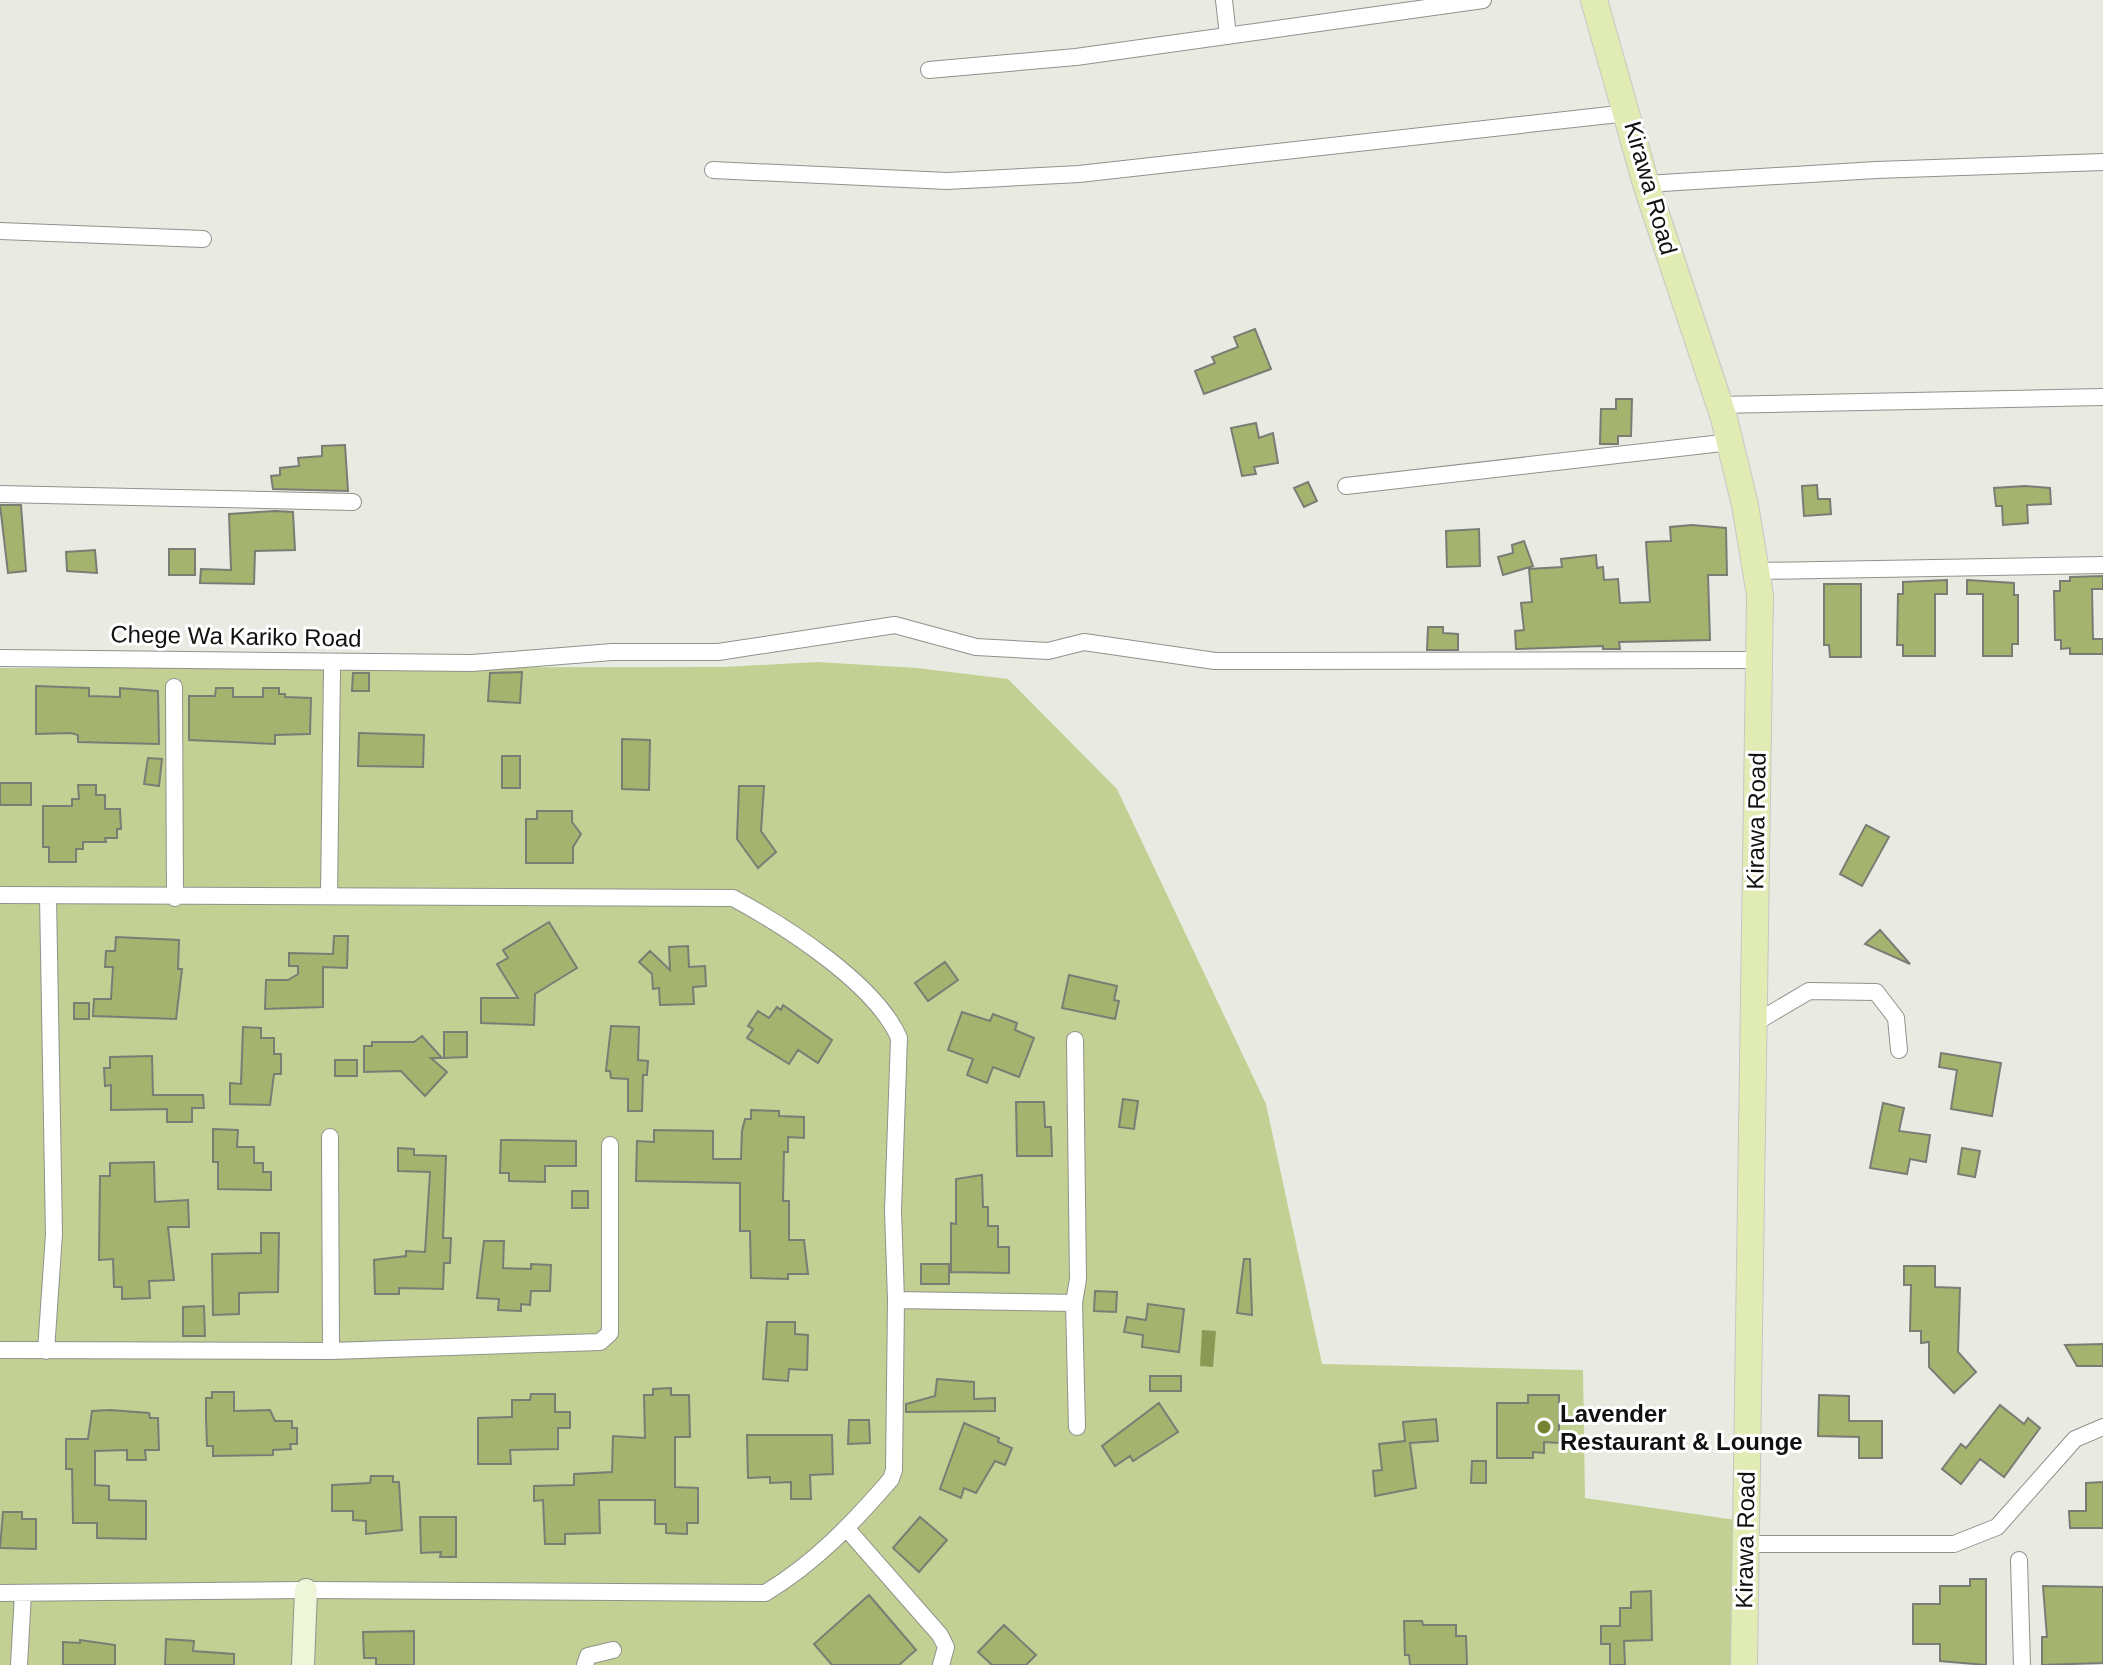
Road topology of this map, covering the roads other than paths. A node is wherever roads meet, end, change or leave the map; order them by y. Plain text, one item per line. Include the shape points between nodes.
1 (1224, 0) edge
2 (1483, 0) edge
3 (1594, 0) edge
4 (1228, 36) junction
5 (929, 70) dead end
6 (1628, 113) junction
7 (2103, 162) edge
8 (713, 170) dead end
9 (1646, 184) junction
10 (0, 231) edge
11 (203, 239) dead end
12 (2103, 397) edge
13 (1718, 405) junction
14 (1731, 442) junction
15 (1346, 486) dead end
16 (0, 494) edge
17 (353, 502) dead end
18 (2103, 565) edge
19 (1757, 571) junction
20 (0, 658) edge
21 (1759, 660) junction
22 (332, 671) dead end
23 (174, 687) dead end
24 (0, 895) edge
25 (48, 896) junction
26 (329, 896) junction
27 (175, 898) junction
28 (1753, 1024) junction
29 (1075, 1040) dead end
30 (1899, 1050) dead end
31 (330, 1137) dead end
32 (610, 1145) dead end
33 (896, 1300) junction
34 (1074, 1303) junction
35 (0, 1350) edge
36 (46, 1351) junction
37 (331, 1351) junction
38 (1077, 1427) dead end
39 (2103, 1427) edge
40 (847, 1529) junction
41 (1745, 1544) junction
42 (2019, 1560) dead end
43 (306, 1590) junction
44 (0, 1593) edge
45 (23, 1593) junction
46 (613, 1650) dead end
47 (19, 1665) edge
48 (303, 1665) edge
49 (585, 1665) edge
50 (941, 1665) edge
51 (1744, 1665) edge
52 (2022, 1665) edge

1 - 4 street
2 - 4 street
3 - 6 main road, Kirawa Road
4 - 5 street
6 - 8 street via 1079,174 947,181
6 - 9 main road, Kirawa Road
7 - 9 street
9 - 13 main road, Kirawa Road
10 - 11 street
12 - 13 street
13 - 14 main road, Kirawa Road
14 - 15 street
14 - 19 main road, Kirawa Road
16 - 17 street
18 - 19 street
19 - 21 main road, Kirawa Road
20 - 21 street, Chege Wa Kariko Road via 472,663 612,652 718,652 895,625 976,647 1048,651 1084,642 1215,661
21 - 28 main road, Kirawa Road
22 - 26 street
23 - 27 street
24 - 25 street
25 - 27 street
25 - 36 street via 54,1234
26 - 27 street
26 - 33 street via 733,898 819,952 891,1018 899,1038 893,1210
28 - 30 street via 1809,991 1876,992 1896,1018
28 - 41 main road, Kirawa Road
29 - 34 street
31 - 37 street
32 - 37 street via 606,1339
33 - 34 street
33 - 40 street via 894,1470
34 - 38 street
35 - 36 street
36 - 37 street
39 - 41 street via 2075,1439 1997,1527 1954,1544
40 - 43 street via 765,1593
40 - 50 street via 940,1635 946,1647
41 - 51 main road, Kirawa Road
42 - 52 street
43 - 45 street
43 - 48 street
44 - 45 street
45 - 47 street
46 - 49 street via 588,1656

